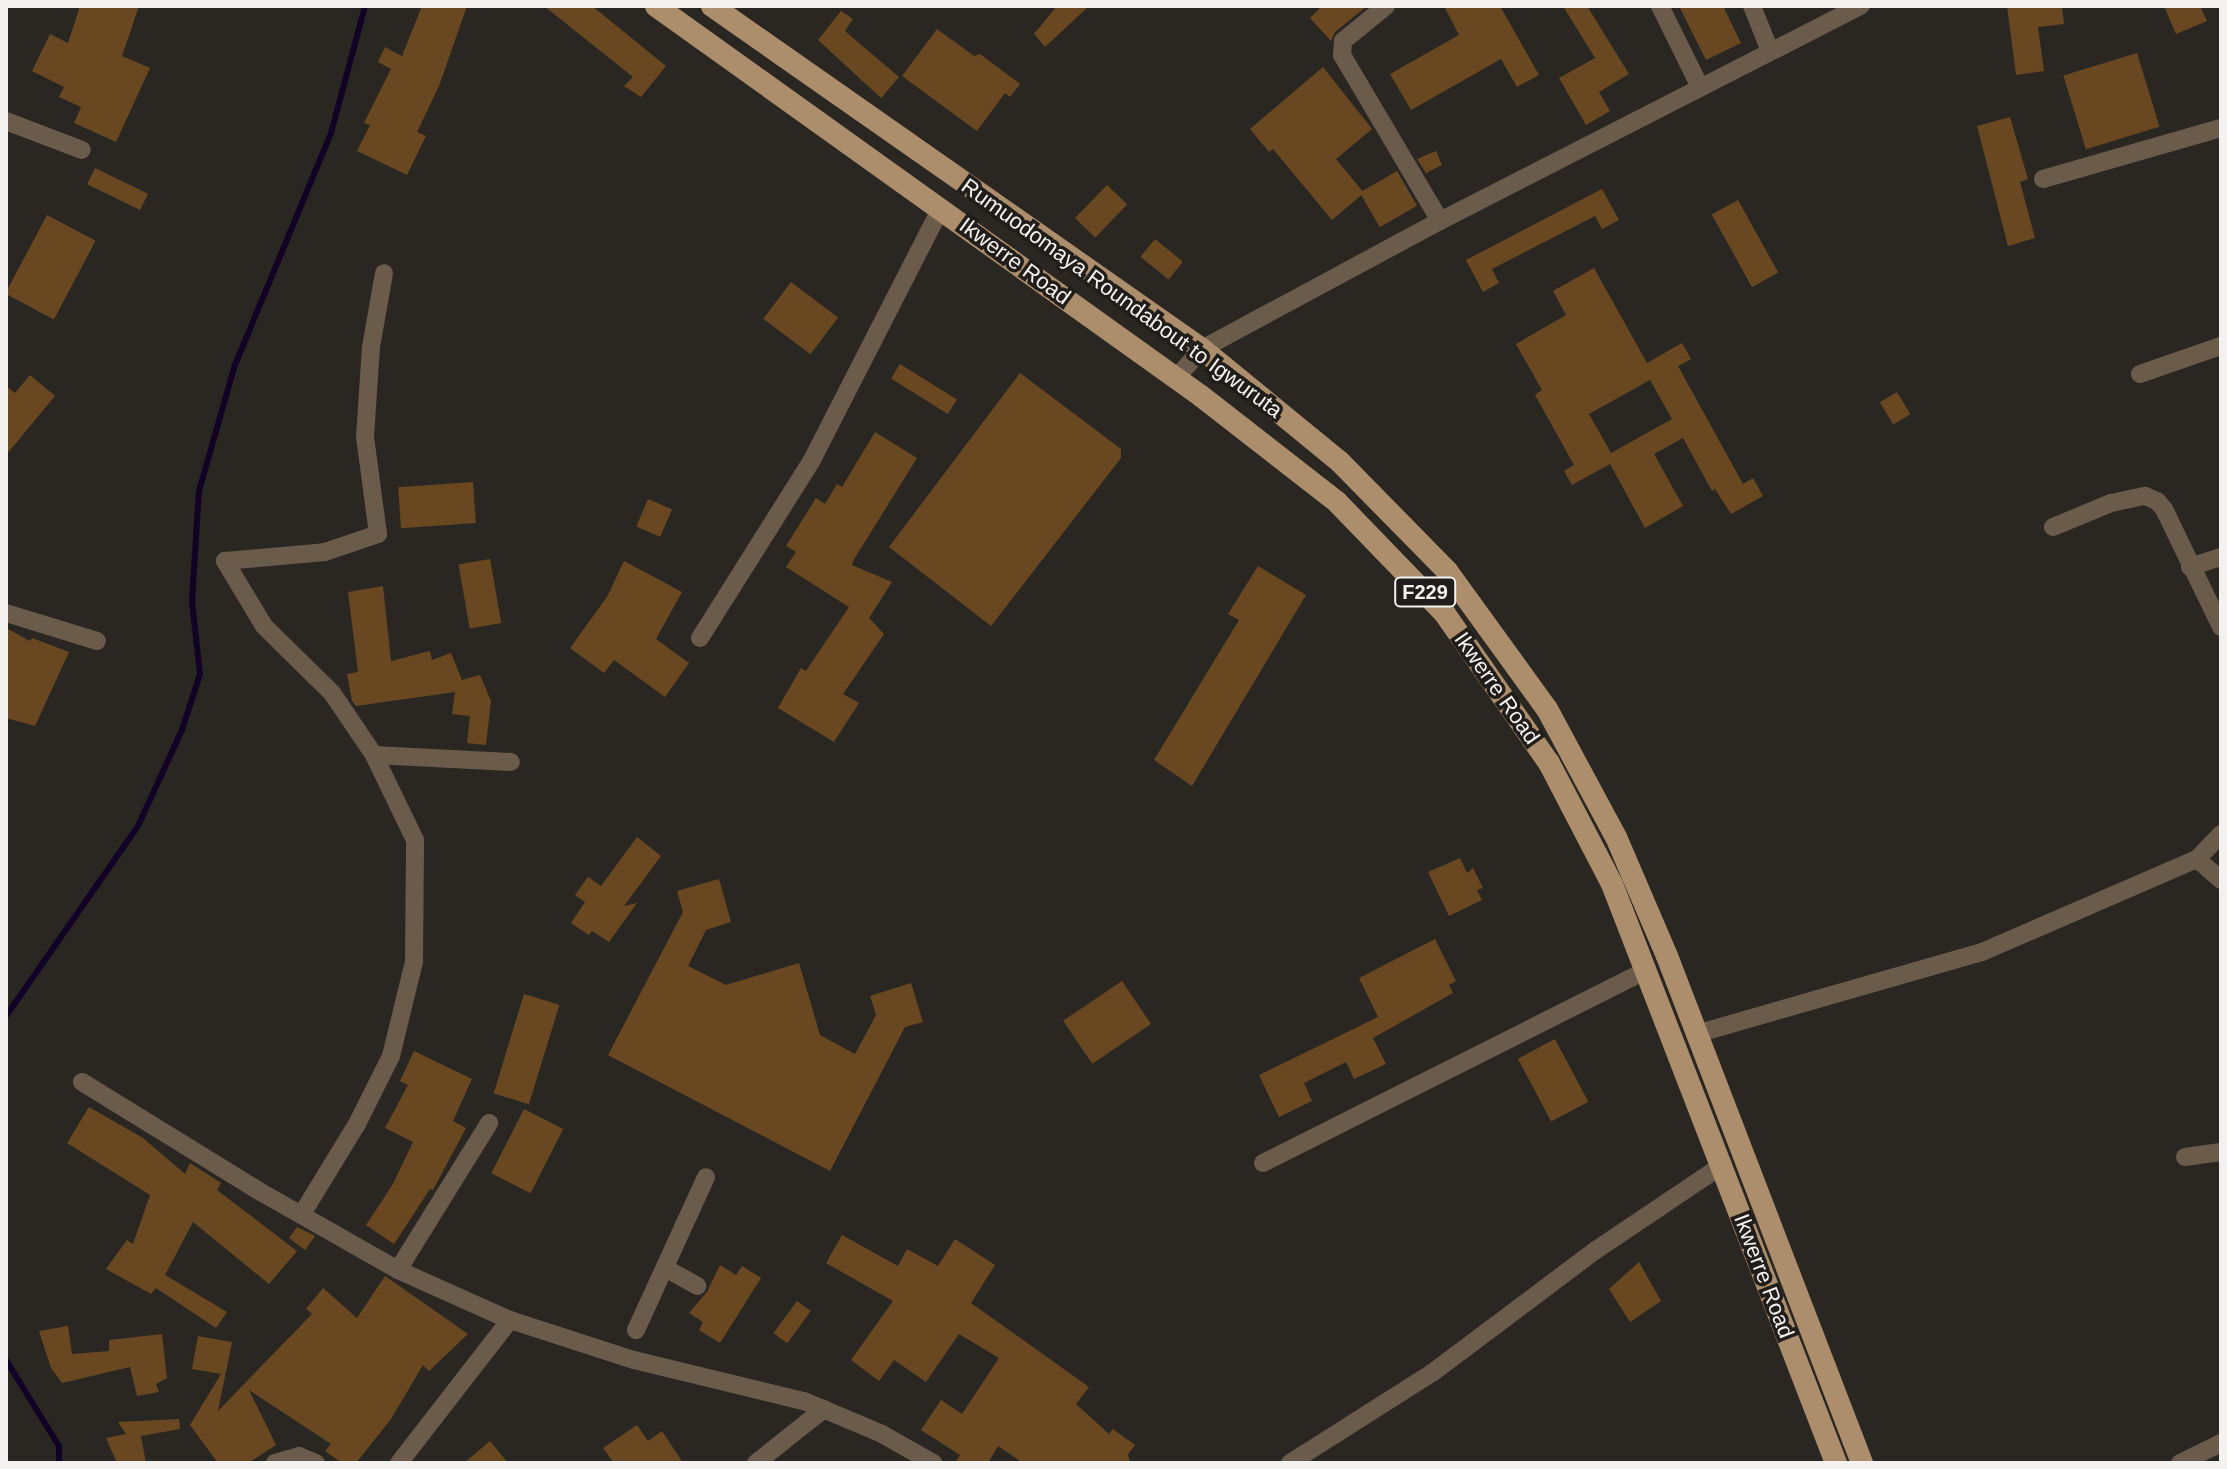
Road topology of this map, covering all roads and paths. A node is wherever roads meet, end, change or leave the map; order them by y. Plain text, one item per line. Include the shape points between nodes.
1 (656, 6) edge
2 (712, 6) edge
3 (1386, 6) edge
4 (1660, 6) edge
5 (1752, 6) edge
6 (1861, 6) edge
7 (1770, 51) junction
8 (1700, 87) junction
9 (6, 121) edge
10 (2221, 128) edge
11 (82, 150) dead end
12 (2043, 179) dead end
13 (941, 208) junction
14 (1440, 221) junction
15 (384, 273) dead end
16 (2221, 346) edge
17 (1202, 349) junction
18 (2140, 374) dead end
19 (1176, 378) junction
20 (2053, 527) dead end
21 (2221, 557) edge
22 (2190, 567) junction
23 (6, 613) edge
24 (2221, 627) edge
25 (700, 638) dead end
26 (97, 641) dead end
27 (374, 755) junction
28 (511, 762) dead end
29 (2221, 834) edge
30 (2197, 859) junction
31 (2221, 880) edge
32 (1646, 970) junction
33 (1696, 1034) junction
34 (82, 1082) dead end
35 (489, 1123) dead end
36 (2221, 1152) edge
37 (2185, 1157) dead end
38 (1263, 1163) dead end
39 (1721, 1166) junction
40 (706, 1177) dead end
41 (302, 1214) junction
42 (665, 1268) junction
43 (398, 1270) junction
44 (697, 1286) dead end
45 (510, 1320) junction
46 (636, 1330) dead end
47 (824, 1409) junction
48 (2221, 1443) edge
49 (275, 1463) edge
50 (316, 1463) edge
51 (399, 1463) edge
52 (756, 1463) edge
53 (933, 1463) edge
54 (1290, 1463) edge
55 (1836, 1463) edge
56 (1862, 1463) edge
57 (2180, 1463) edge

1 - 13 main road, Ikwerre Road / F229
2 - 17 main road, Rumuodomaya Roundabout to Igwuruta / F229
3 - 14 street via 1343,41 1342,55
4 - 8 street
5 - 7 street
6 - 7 street
7 - 8 street
8 - 14 street
9 - 11 street
10 - 12 street
13 - 19 main road, Ikwerre Road / F229
13 - 25 street via 812,460
14 - 17 street
15 - 27 street via 371,347 365,437 378,534 325,552 225,561 264,626 332,693
16 - 18 street
17 - 19 street
17 - 33 main road, Rumuodomaya Roundabout to Igwuruta / F229 via 1371,492 1447,571 1490,627 1547,709 1616,837
19 - 32 main road, Ikwerre Road / F229 via 1337,502 1445,614 1549,763 1612,884
20 - 22 street via 2111,503 2145,496 2164,509
21 - 22 street
22 - 24 street
23 - 26 street
27 - 28 street
27 - 41 street via 415,840 414,962 391,1056
29 - 30 street
30 - 31 street
30 - 33 street via 1982,952
32 - 38 street
32 - 39 main road, Ikwerre Road / F229
33 - 56 main road, Rumuodomaya Roundabout to Igwuruta / F229
34 - 41 street
35 - 43 street
36 - 37 street
39 - 54 street via 1596,1250 1432,1373
39 - 55 main road, Ikwerre Road / F229
40 - 42 street
41 - 43 street
42 - 44 street
42 - 46 street
43 - 45 street
45 - 47 street via 634,1360
45 - 51 street
47 - 52 street
47 - 53 street
48 - 57 street
49 - 50 street via 299,1456

